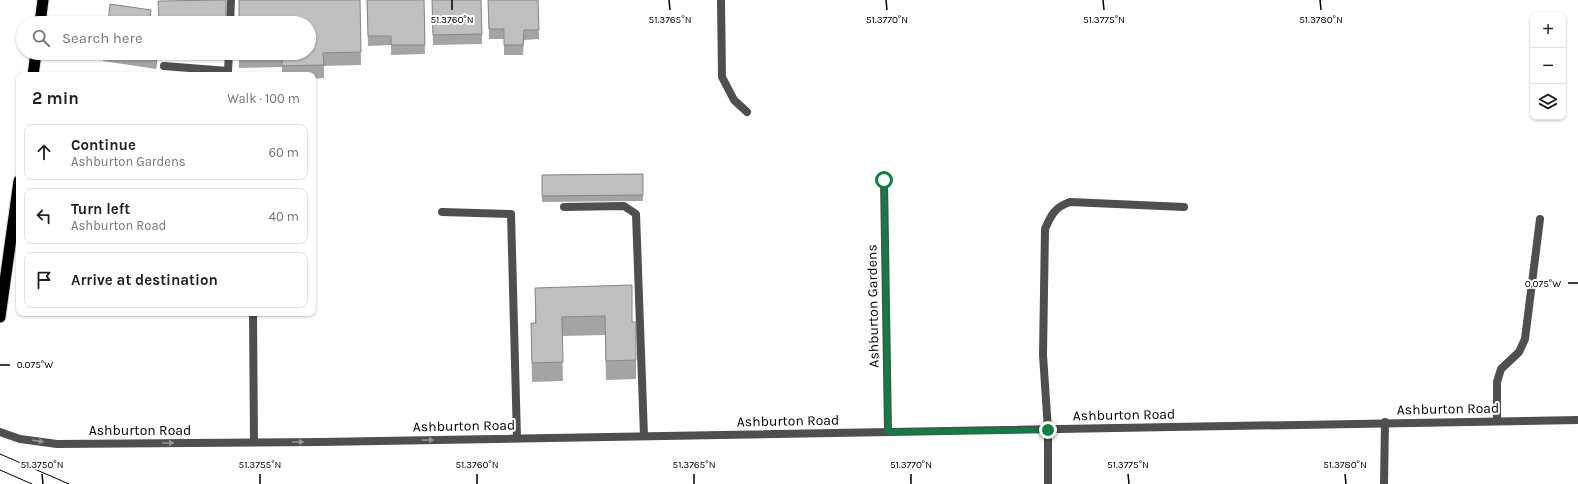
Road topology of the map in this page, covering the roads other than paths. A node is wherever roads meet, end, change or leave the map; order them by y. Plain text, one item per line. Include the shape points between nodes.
1 (43, 0) edge
2 (231, 0) edge
3 (721, 0) edge
4 (41, 16) edge
5 (230, 16) edge
6 (35, 60) edge
7 (229, 60) edge
8 (164, 66) dead end
9 (33, 72) edge
10 (747, 112) dead end
11 (884, 180) dead end
12 (16, 202) edge
13 (564, 207) dead end
14 (1184, 207) dead end
15 (442, 212) dead end
16 (1540, 218) dead end
17 (253, 316) edge
18 (0, 317) edge
19 (1578, 420) edge
20 (1497, 421) junction
21 (1385, 422) junction
22 (1048, 430) junction
23 (0, 432) edge
24 (888, 432) junction
25 (644, 436) junction
26 (517, 438) junction
27 (254, 442) junction
28 (1048, 484) edge
29 (1384, 484) edge

1 - 4 highway
2 - 5 street
3 - 10 street via 722,77 734,100
6 - 9 highway
7 - 8 street via 228,71
11 - 24 street, Ashburton Gardens
12 - 18 highway
13 - 25 street via 624,206 636,214
14 - 22 street via 1070,202 1060,206 1051,216 1045,229 1043,347
15 - 26 street via 511,214
16 - 20 street via 1525,339 1519,352 1501,370 1497,382
17 - 27 street
19 - 20 street, Ashburton Road
20 - 21 street, Ashburton Road
21 - 22 street, Ashburton Road
21 - 29 street
22 - 24 street, Ashburton Road
22 - 28 street
23 -> 27 street, Ashburton Road via 20,439 56,444
24 - 25 street, Ashburton Road
25 - 26 street, Ashburton Road
27 -> 26 street, Ashburton Road

